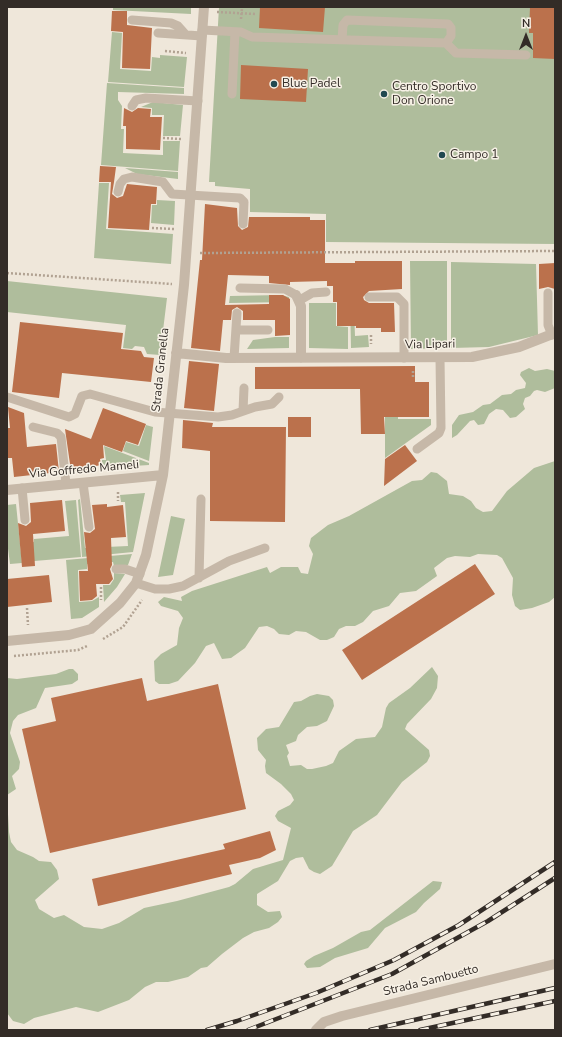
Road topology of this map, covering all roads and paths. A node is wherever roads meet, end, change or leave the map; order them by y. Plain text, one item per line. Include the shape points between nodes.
1 (203, 9) edge
2 (256, 14) dead end
3 (132, 20) dead end
4 (235, 32) junction
5 (158, 33) dead end
6 (202, 33) junction
7 (186, 35) junction
8 (342, 40) junction
9 (446, 43) junction
10 (165, 51) dead end
11 (201, 54) junction
12 (526, 56) dead end
13 (232, 94) dead end
14 (198, 101) junction
15 (132, 106) dead end
16 (118, 192) dead end
17 (191, 195) junction
18 (243, 224) dead end
19 (152, 228) dead end
20 (189, 229) junction
21 (555, 251) edge
22 (187, 253) junction
23 (7, 272) edge
24 (184, 285) junction
25 (240, 288) dead end
26 (326, 292) dead end
27 (548, 293) dead end
28 (298, 297) junction
29 (369, 297) dead end
30 (237, 313) dead end
31 (236, 330) junction
32 (268, 330) dead end
33 (554, 334) edge
34 (176, 353) junction
35 (234, 358) junction
36 (301, 358) junction
37 (404, 358) junction
38 (440, 358) junction
39 (244, 388) dead end
40 (7, 397) edge
41 (279, 397) dead end
42 (243, 411) junction
43 (170, 413) junction
44 (33, 427) dead end
45 (417, 449) dead end
46 (163, 475) junction
47 (84, 483) junction
48 (66, 484) junction
49 (22, 488) junction
50 (7, 490) edge
51 (201, 499) dead end
52 (25, 520) dead end
53 (89, 527) dead end
54 (265, 548) dead end
55 (116, 569) dead end
56 (199, 578) junction
57 (138, 579) junction
58 (7, 641) edge
59 (555, 964) edge
60 (316, 1030) edge

1 - 2 path
1 - 6 street, Strada Granella
3 - 7 lane via 171,23 178,26
4 - 6 lane
4 - 8 lane via 252,37
4 - 13 lane
5 - 7 lane
6 - 7 lane
6 - 11 street, Strada Granella
8 - 9 lane
8 - 9 lane via 343,25 347,20 448,24 451,36
9 - 12 lane via 456,53
10 - 11 path
11 - 14 street, Strada Granella
14 - 15 lane via 146,98 136,100
14 - 17 street, Strada Granella
16 - 17 lane via 124,179 132,177 163,182 172,194
17 - 18 lane via 240,198 244,202
17 - 20 street, Strada Granella
19 - 20 path
20 - 22 street, Strada Granella
21 - 22 path
22 - 24 street, Strada Granella
23 - 24 path
24 - 34 street, Strada Granella
25 - 28 lane via 285,289
26 - 28 lane
27 - 33 lane via 548,324
28 - 36 street via 302,319
29 - 37 lane via 397,297 404,304
30 - 31 lane
31 - 32 lane
31 - 35 lane
33 - 38 street, Via Lipari via 506,351 472,357
34 - 35 street, Via Lipari
34 - 43 street, Strada Granella
35 - 36 street, Via Lipari
36 - 37 street, Via Lipari
37 - 38 street, Via Lipari
38 - 45 lane via 441,428 439,433
39 - 42 lane
40 - 43 lane via 69,417 75,414 82,396 90,394 155,412
41 - 42 lane via 272,404
42 - 43 lane via 218,417
43 - 46 street, Strada Granella
44 - 48 lane via 57,433 61,437
46 - 47 street, Via Goffredo Mameli
46 - 57 street, Strada Granella
47 - 48 street, Via Goffredo Mameli
47 - 53 lane
48 - 49 street, Via Goffredo Mameli
49 - 50 street, Via Goffredo Mameli
49 - 52 lane
51 - 56 lane
54 - 56 lane via 229,561
55 - 57 lane via 124,569
56 - 57 lane via 170,589 155,589
57 - 58 street, Strada Granella via 120,603 91,629 69,635
59 - 60 street, Strada Sambuetto via 342,1016 324,1022

